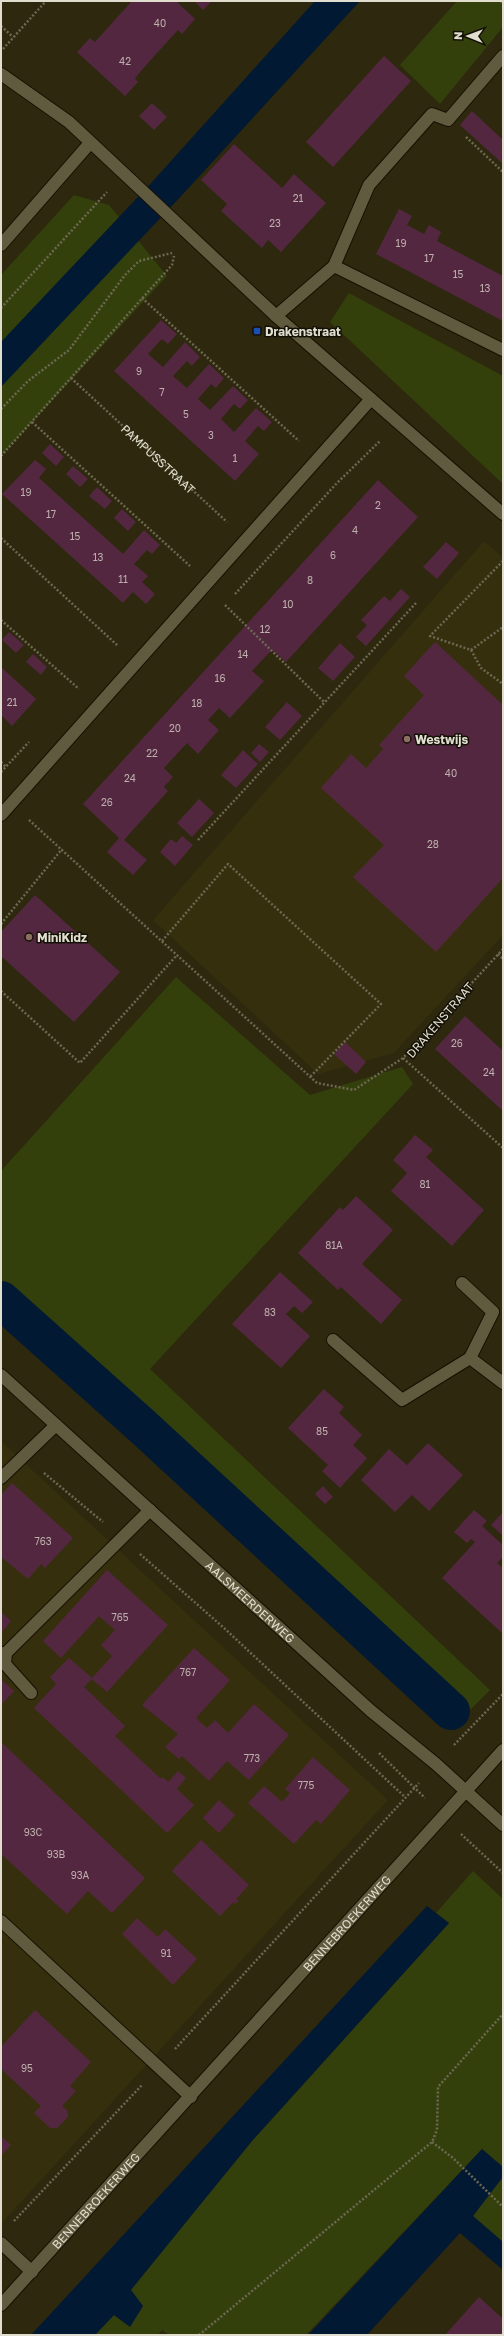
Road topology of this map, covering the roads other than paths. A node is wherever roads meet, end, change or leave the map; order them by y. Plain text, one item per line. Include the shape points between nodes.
1 (503, 56) edge
2 (1, 74) edge
3 (90, 143) junction
4 (1, 245) edge
5 (334, 266) junction
6 (276, 316) junction
7 (503, 350) edge
8 (371, 399) junction
9 (503, 514) edge
10 (1, 814) edge
11 (462, 1283) dead end
12 (333, 1340) dead end
13 (470, 1358) junction
14 (1, 1375) edge
15 (503, 1383) edge
16 (56, 1425) junction
17 (1, 1478) edge
18 (150, 1510) junction
19 (4, 1653) edge
20 (31, 1693) dead end
21 (503, 1750) edge
22 (466, 1792) junction
23 (503, 1825) edge
24 (1, 1920) edge
25 (191, 2096) junction
26 (1, 2243) edge
27 (32, 2272) junction
28 (1, 2306) edge

1 - 5 street via 448,120 432,114 369,185
2 - 3 street via 69,122
3 - 4 street
3 - 6 street
5 - 6 street
5 - 7 street
6 - 8 street
8 - 9 street
8 - 10 street
11 - 13 street via 493,1312
12 - 13 street via 402,1400
13 - 15 street
14 - 16 street, AALSMEERDERWEG
16 - 17 street
16 - 18 street, AALSMEERDERWEG
18 - 19 street
18 - 22 street, AALSMEERDERWEG via 372,1711
19 - 20 street via 5,1664
21 - 22 street, BENNEBROEKERWEG
22 - 23 street, AALSMEERDERWEG
22 - 25 street, BENNEBROEKERWEG
24 - 25 street
25 - 27 street, BENNEBROEKERWEG
26 - 27 street
27 - 28 street, BENNEBROEKERWEG

